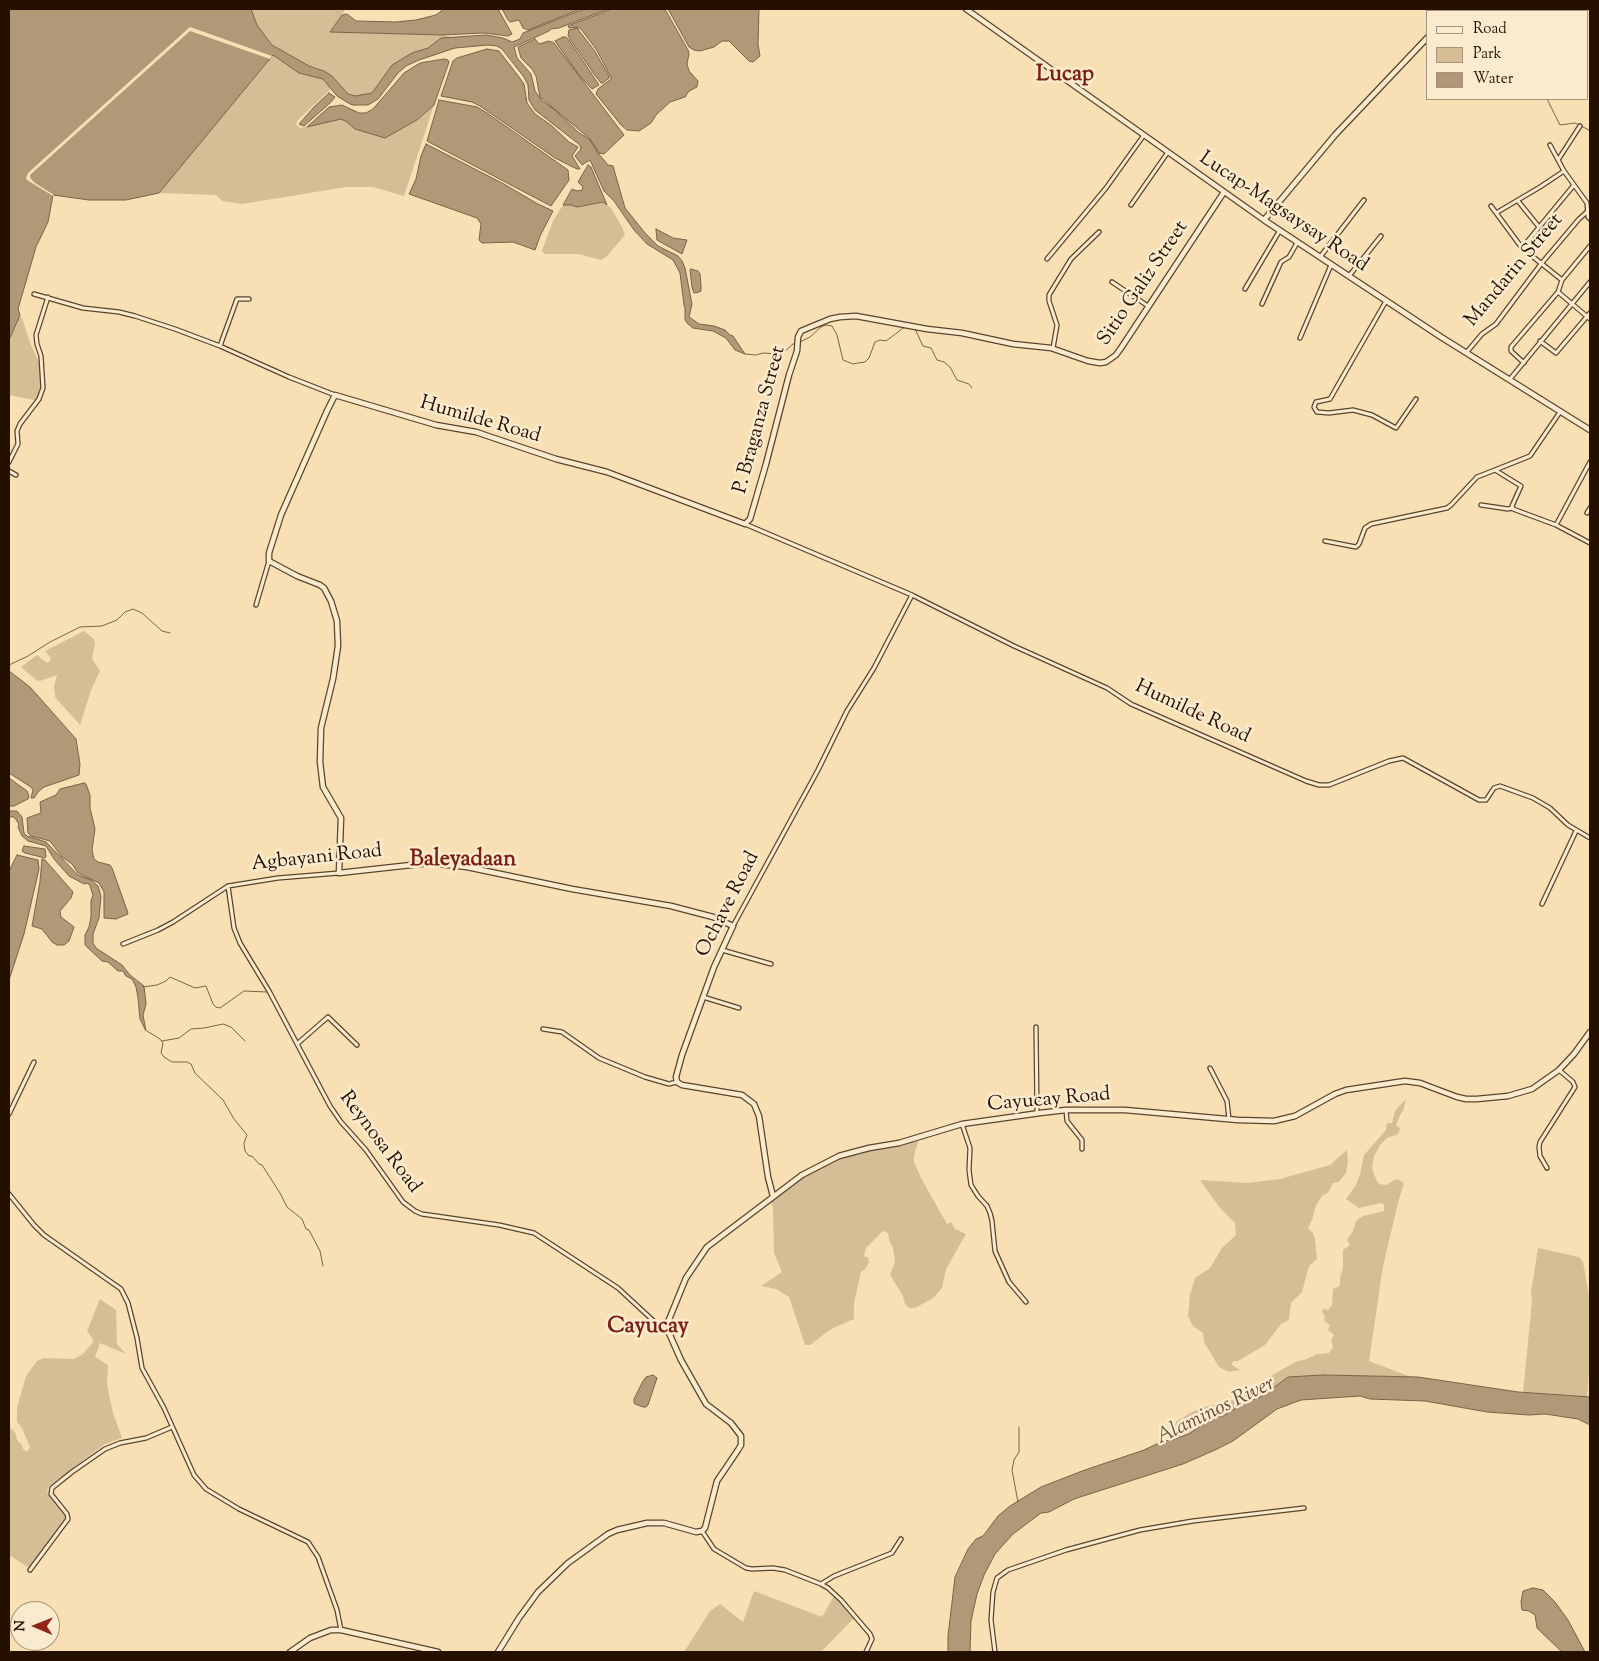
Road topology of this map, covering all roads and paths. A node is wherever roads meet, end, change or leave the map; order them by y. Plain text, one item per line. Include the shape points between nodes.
1 (966, 9) edge
2 (1426, 39) edge
3 (1580, 126) dead end
4 (1144, 135) junction
5 (1550, 145) dead end
6 (1168, 152) junction
7 (1558, 161) junction
8 (1564, 171) junction
9 (1574, 185) junction
10 (1224, 192) junction
11 (1364, 200) dead end
12 (1518, 200) junction
13 (1131, 205) dead end
14 (1491, 206) dead end
15 (1589, 210) junction
16 (1496, 213) junction
17 (1590, 219) edge
18 (1264, 220) junction
19 (1538, 227) junction
20 (1280, 230) junction
21 (1099, 232) dead end
22 (1381, 236) dead end
23 (1297, 243) junction
24 (1590, 246) edge
25 (1522, 248) junction
26 (1319, 257) junction
27 (1046, 259) dead end
28 (1541, 264) junction
29 (1331, 265) junction
30 (1349, 277) junction
31 (1562, 280) junction
32 (1112, 282) dead end
33 (1590, 282) edge
34 (1245, 289) dead end
35 (1558, 292) junction
36 (34, 294) dead end
37 (48, 298) junction
38 (249, 299) dead end
39 (1386, 301) junction
40 (1262, 304) dead end
41 (1572, 304) junction
42 (1148, 306) junction
43 (1590, 313) edge
44 (1589, 318) edge
45 (986, 338) joint
46 (1300, 338) dead end
47 (1540, 342) junction
48 (220, 346) junction
49 (1053, 348) junction
50 (1466, 353) junction
51 (1524, 363) junction
52 (1510, 379) junction
53 (334, 395) junction
54 (1416, 399) dead end
55 (1560, 412) junction
56 (1590, 430) edge
57 (9, 462) edge
58 (1590, 462) edge
59 (1495, 470) junction
60 (9, 471) edge
61 (16, 475) dead end
62 (1481, 505) dead end
63 (1512, 508) junction
64 (1590, 508) edge
65 (1587, 513) dead end
66 (745, 524) junction
67 (1556, 525) junction
68 (1324, 541) dead end
69 (1590, 543) edge
70 (269, 561) junction
71 (912, 595) junction
72 (256, 605) dead end
73 (1576, 830) junction
74 (1590, 838) edge
75 (339, 873) junction
76 (228, 886) junction
77 (1542, 904) dead end
78 (734, 926) junction
79 (123, 944) dead end
80 (722, 950) junction
81 (771, 964) dead end
82 (703, 996) junction
83 (739, 1008) dead end
84 (1036, 1028) dead end
85 (543, 1029) dead end
86 (1590, 1032) edge
87 (297, 1044) junction
88 (357, 1045) dead end
89 (34, 1062) dead end
90 (1210, 1068) dead end
91 (1559, 1070) junction
92 (677, 1082) junction
93 (1066, 1110) junction
94 (1036, 1113) junction
95 (9, 1114) edge
96 (1229, 1120) junction
97 (962, 1124) junction
98 (1082, 1149) dead end
99 (1547, 1168) dead end
100 (9, 1194) edge
101 (773, 1196) junction
102 (1026, 1302) dead end
103 (668, 1322) junction
104 (658, 1325) junction
105 (670, 1334) junction
106 (172, 1427) junction
107 (1304, 1508) dead end
108 (702, 1531) junction
109 (901, 1539) dead end
110 (30, 1570) dead end
111 (821, 1584) junction
112 (341, 1630) junction
113 (290, 1652) edge
114 (438, 1652) edge
115 (498, 1652) edge
116 (866, 1652) edge
117 (996, 1652) edge

1 - 4 street, Lucap-Magsaysay Road
2 - 18 street via 1335,135
3 - 7 street
4 - 6 street, Lucap-Magsaysay Road
4 - 27 street via 1106,188
5 - 7 street
6 - 10 street, Lucap-Magsaysay Road
6 - 13 street
7 - 8 street
8 - 9 street
8 - 12 street
9 - 15 street
9 - 19 street
10 - 18 street, Lucap-Magsaysay Road
10 - 42 street, Sitio Galiz Street
11 - 26 street
12 - 16 street
12 - 19 street
14 - 16 street
15 - 17 street
15 - 28 street, Mandarin Street
16 - 25 street
18 - 20 street, Lucap-Magsaysay Road
19 - 25 street
20 - 23 street, Lucap-Magsaysay Road
20 - 34 street
21 - 49 street via 1071,259 1049,295 1057,325
22 - 30 street
23 - 26 street, Lucap-Magsaysay Road
23 - 40 street via 1289,257 1281,262
24 - 31 street
25 - 28 street
26 - 29 street, Lucap-Magsaysay Road
28 - 31 street
28 - 50 street, Mandarin Street via 1499,320
29 - 30 street, Lucap-Magsaysay Road
29 - 46 street
30 - 39 street, Lucap-Magsaysay Road
31 - 35 street
32 - 42 street
33 - 41 street
35 - 41 street
35 - 51 street via 1511,347
36 - 37 street, Humilde Road
37 - 48 street, Humilde Road via 83,308 135,316
37 - 57 street via 36,335 43,388 39,399 20,424 18,444
38 - 48 street via 237,299
39 - 50 street, Lucap-Magsaysay Road
39 - 54 street via 1330,399 1316,402 1314,407 1317,412 1329,413 1353,410 1372,415 1396,428
41 - 44 street
41 - 47 street
42 - 49 street, Sitio Galiz Street via 1111,360 1100,363 1088,361
43 - 44 street
44 - 47 street via 1556,353
45 - 49 street, Sitio Galiz Street
45 - 66 street, P. Braganza Street via 849,316 830,319 799,332 798,346 756,498 750,519
47 - 51 street
48 - 53 street, Humilde Road
50 - 52 street, Lucap-Magsaysay Road
51 - 52 street
52 - 55 street, Lucap-Magsaysay Road
53 - 66 street, Humilde Road via 436,425 476,432 607,472
53 - 70 street via 275,529
55 - 56 street, Lucap-Magsaysay Road
55 - 59 street via 1530,456
58 - 67 street
59 - 63 street via 1521,486
59 - 68 street via 1477,477 1446,508 1371,524 1365,528 1356,547
60 - 61 street
62 - 63 street
63 - 67 street
64 - 65 street
66 - 71 street, Humilde Road
67 - 69 street
70 - 72 street
70 - 75 street via 324,588 337,621 338,646 321,728 320,762 323,787 341,818
71 - 73 street, Humilde Road via 979,630 1108,688 1131,704 1306,781 1324,786 1403,758 1479,800 1488,799 1494,788 1500,786 1533,798
71 - 78 street, Ochave Road
73 - 74 street
73 - 77 street
75 - 76 street, Agbayani Road
75 - 78 street, Agbayani Road via 428,863 467,867 671,906 714,917
76 - 79 street, Agbayani Road via 158,930
76 - 87 street, Reynosa Road via 234,928 240,943
78 - 80 street, Ochave Road
80 - 81 street
80 - 82 street, Ochave Road
82 - 83 street
82 - 92 street, Ochave Road via 677,1070
84 - 94 street
85 - 92 street via 562,1032 599,1058 638,1075 669,1084
86 - 91 street, Cayucay Road
87 - 88 street via 328,1017
87 - 104 street, Reynosa Road via 335,1114 409,1207 435,1217 534,1232 618,1288
89 - 95 street
90 - 96 street via 1227,1101
91 - 96 street, Cayucay Road via 1532,1089 1492,1098 1457,1097 1420,1083 1400,1081 1346,1090 1288,1119 1267,1122
91 - 99 street via 1575,1087 1540,1142 1540,1156
92 - 101 street via 742,1095 754,1104
93 - 94 street, Cayucay Road
93 - 96 street, Cayucay Road via 1125,1110
93 - 98 street via 1067,1121 1082,1140
94 - 97 street, Cayucay Road
97 - 101 street, Cayucay Road via 899,1143 839,1156 802,1175
97 - 102 street via 970,1148 971,1184 990,1213 993,1248 1008,1280
100 - 106 street via 44,1235 124,1293 142,1368
101 - 103 street, Cayucay Road via 707,1247 686,1278
103 - 104 street
103 - 105 street
104 - 105 street, Reynosa Road
105 - 108 street via 687,1373 706,1404 741,1436 741,1445 717,1481
106 - 110 street via 105,1449 52,1488 51,1494 68,1519
106 - 112 street via 190,1468 206,1489 239,1509 308,1542 318,1557
107 - 117 street via 1140,1530 1008,1570 998,1578 992,1592 991,1620
108 - 111 street via 714,1548 746,1568 785,1570
108 - 115 street via 654,1522 608,1534 568,1563 538,1592
109 - 111 street via 892,1553
111 - 116 street via 841,1600 870,1634 871,1642
112 - 113 street via 310,1638
112 - 114 street

